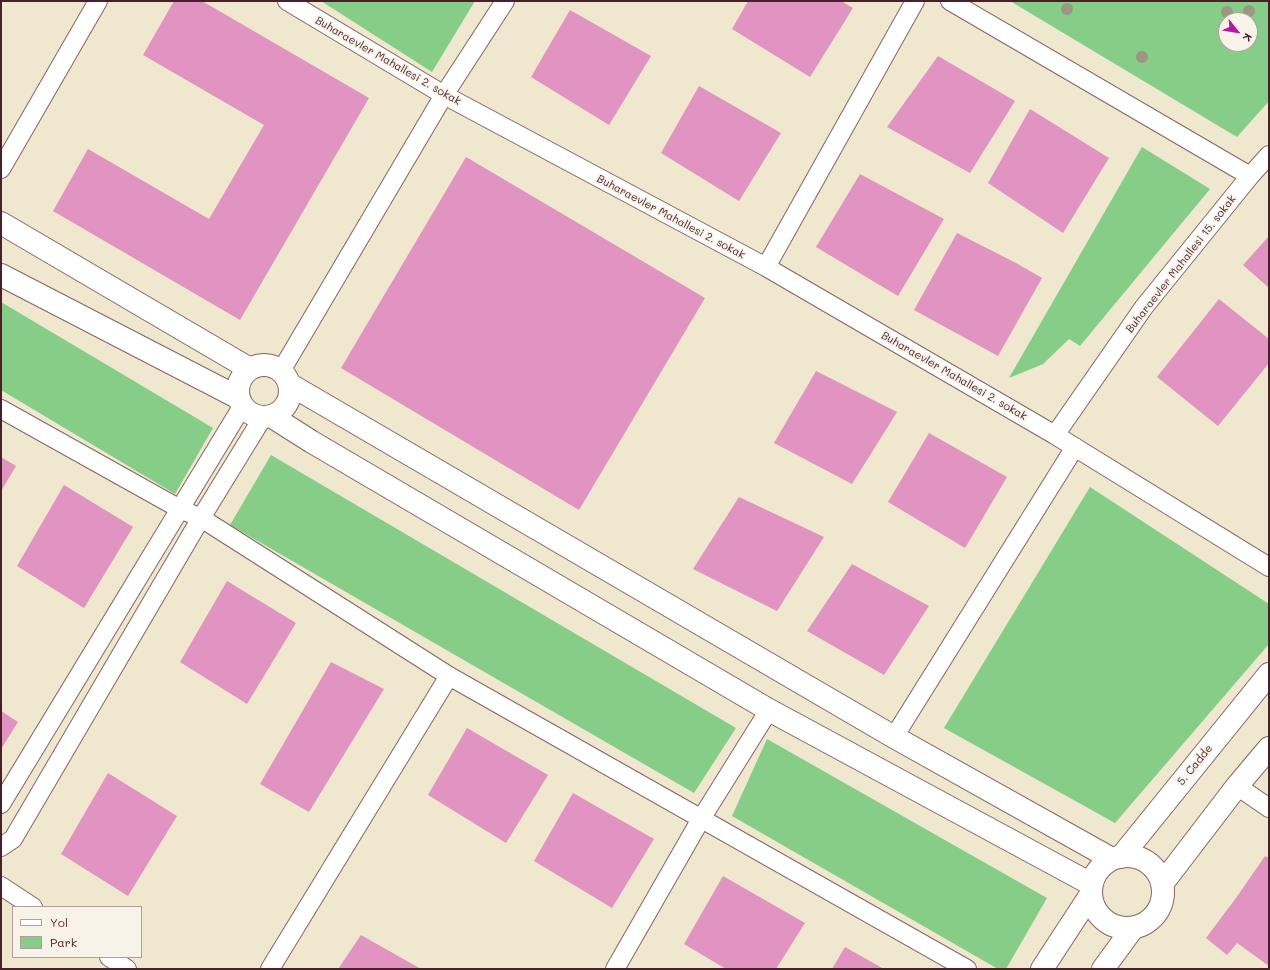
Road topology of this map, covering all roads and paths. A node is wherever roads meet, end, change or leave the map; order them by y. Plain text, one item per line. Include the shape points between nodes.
1 (98, 1) edge
2 (286, 1) edge
3 (505, 1) edge
4 (915, 1) edge
5 (950, 1) edge
6 (444, 95) junction
7 (1269, 155) edge
8 (1, 169) edge
9 (1250, 176) junction
10 (1, 223) edge
11 (766, 267) junction
12 (1, 275) edge
13 (250, 369) junction
14 (285, 377) junction
15 (241, 401) junction
16 (1, 409) edge
17 (267, 416) junction
18 (1055, 435) junction
19 (1075, 447) junction
20 (180, 509) junction
21 (201, 518) junction
22 (1269, 567) edge
23 (1269, 674) edge
24 (449, 676) junction
25 (769, 710) junction
26 (894, 738) junction
27 (1269, 748) edge
28 (1237, 786) junction
29 (1, 804) edge
30 (1269, 808) edge
31 (701, 819) junction
32 (1, 847) edge
33 (1116, 858) junction
34 (1162, 884) junction
35 (1, 886) edge
36 (1091, 889) junction
37 (31, 906) edge
38 (1133, 928) junction
39 (110, 958) edge
40 (127, 969) edge
41 (270, 969) edge
42 (616, 969) edge
43 (967, 969) edge
44 (1042, 969) edge
45 (1103, 969) edge

1 - 8 street
2 - 6 street, Buharaevler Mahallesi 2. sokak
3 - 6 street
4 - 11 street
5 - 9 street
6 - 11 street, Buharaevler Mahallesi 2. sokak
6 - 14 street
7 - 9 street, Buharaevler Mahallesi 15. sokak
9 - 18 street, Buharaevler Mahallesi 15. sokak via 1144,307
10 - 13 street
11 - 18 street, Buharaevler Mahallesi 2. sokak
12 - 15 street
13 - 14 street via 266,365 274,367
13 - 15 street via 240,382 238,390
14 - 17 street via 290,392 289,400 278,413
14 - 26 street
15 - 17 street via 248,411 255,415
15 - 20 street
16 - 20 street
17 - 21 street
17 - 25 street
18 - 19 street, Buharaevler Mahallesi 2. sokak
19 - 22 street, Buharaevler Mahallesi 2. sokak
19 - 26 street
20 - 21 street
20 - 29 street
21 - 24 street
21 - 32 street via 13,839
23 - 33 street, 5. Cadde
24 - 31 street
24 - 41 street
25 - 31 street
25 - 36 street
26 - 33 street
27 - 28 street
28 - 30 street
28 - 34 street
31 - 42 street
31 - 43 street
33 - 34 street via 1131,856 1142,860 1158,874
33 - 36 street via 1103,865 1096,874
34 - 38 street via 1163,894 1157,912 1142,925
35 - 37 street
36 - 38 street via 1092,904 1104,921 1113,926
36 - 44 street
38 - 45 street
39 - 40 street

